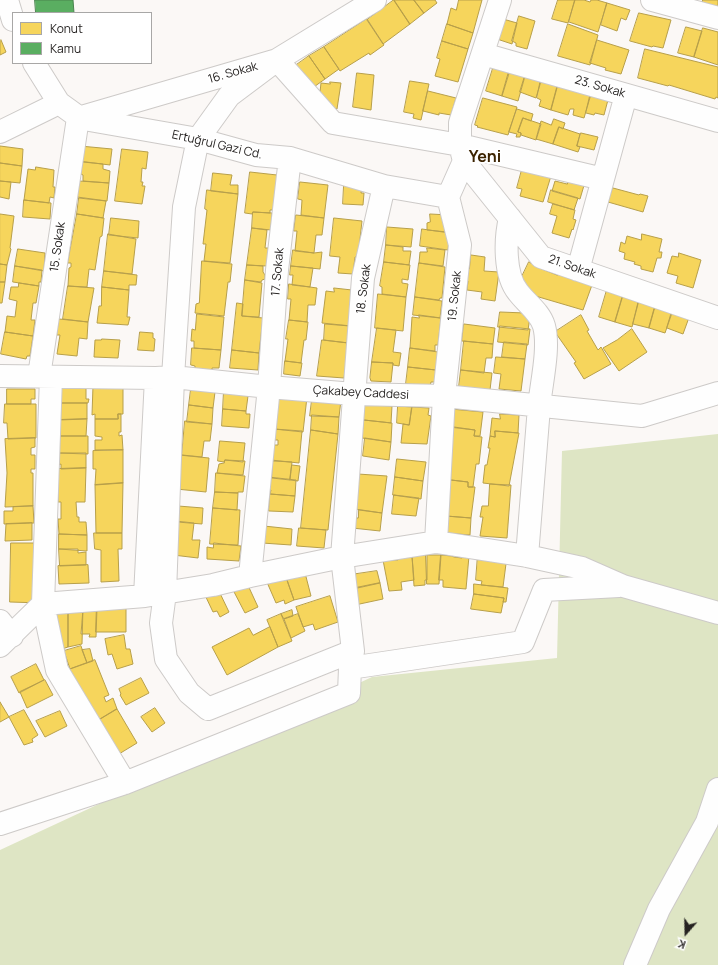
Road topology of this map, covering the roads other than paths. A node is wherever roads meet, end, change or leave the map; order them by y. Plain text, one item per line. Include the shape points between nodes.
1 (7, 0) edge
2 (375, 0) edge
3 (500, 0) edge
4 (652, 0) edge
5 (688, 4) edge
6 (12, 17) edge
7 (718, 18) edge
8 (483, 54) junction
9 (277, 60) junction
10 (35, 64) edge
11 (626, 95) junction
12 (59, 103) junction
13 (78, 118) junction
14 (718, 121) edge
15 (0, 132) edge
16 (198, 139) junction
17 (462, 153) junction
18 (290, 158) junction
19 (603, 179) junction
20 (384, 186) junction
21 (448, 197) junction
22 (510, 218) junction
23 (578, 270) junction
24 (718, 318) edge
25 (0, 376) edge
26 (45, 376) junction
27 (165, 378) junction
28 (269, 387) junction
29 (354, 394) junction
30 (718, 394) edge
31 (444, 396) junction
32 (539, 406) junction
33 (436, 542) junction
34 (527, 556) junction
35 (342, 557) junction
36 (250, 576) junction
37 (623, 586) junction
38 (155, 595) junction
39 (43, 604) junction
40 (718, 613) edge
41 (4, 634) edge
42 (351, 659) junction
43 (125, 783) junction
44 (718, 789) edge
45 (0, 824) edge
46 (635, 965) edge

1 - 6 street
2 - 9 street, 16. Sokak
3 - 8 street
4 - 5 street
5 - 7 street
8 - 11 street, 23. Sokak
8 - 17 street via 460,124
9 - 13 street, 16. Sokak
9 - 16 street via 229,96
9 - 17 street via 333,123
10 - 12 street, Ertuğrul Gazi Cd.
11 - 14 street, 23. Sokak
11 - 19 street
12 - 13 street, Ertuğrul Gazi Cd.
12 - 15 street
13 - 16 street, Ertuğrul Gazi Cd.
13 - 26 street, 15. Sokak
16 - 18 street, Ertuğrul Gazi Cd. via 256,155
16 - 27 street via 184,207
17 - 19 street
17 - 21 street
17 - 22 street, 21. Sokak
18 - 20 street, Ertuğrul Gazi Cd.
18 - 28 street, 17. Sokak via 277,270
19 - 23 street
20 - 21 street, Ertuğrul Gazi Cd.
20 - 29 street, 18. Sokak via 363,278
21 - 31 street, 19. Sokak via 460,245
22 - 23 street, 21. Sokak via 541,257
22 - 32 street via 506,242 512,283 540,317 544,326 546,349
23 - 24 street, 21. Sokak
25 - 26 street, Çakabey Caddesi
26 - 27 street, Çakabey Caddesi
26 - 39 street, 15. Sokak
27 - 28 street, Çakabey Caddesi
27 - 38 street
28 - 29 street, Çakabey Caddesi
28 - 36 street, 17. Sokak
29 - 31 street, Çakabey Caddesi
29 - 35 street, 18. Sokak
30 - 32 street, Çakabey Caddesi via 642,416
31 - 32 street, Çakabey Caddesi
31 - 33 street, 19. Sokak
32 - 34 street
33 - 34 street
33 - 35 street
34 - 37 street via 582,568
35 - 36 street
35 - 42 street, 18. Sokak
36 - 38 street
37 - 40 street
37 - 42 street via 544,590 523,642
38 - 39 street
38 - 42 street via 166,659 188,693 208,709
39 - 41 street
39 - 43 street, 15. Sokak via 57,670
42 - 43 street, 18. Sokak via 349,693
43 - 45 street
44 - 46 street via 707,822 659,909

